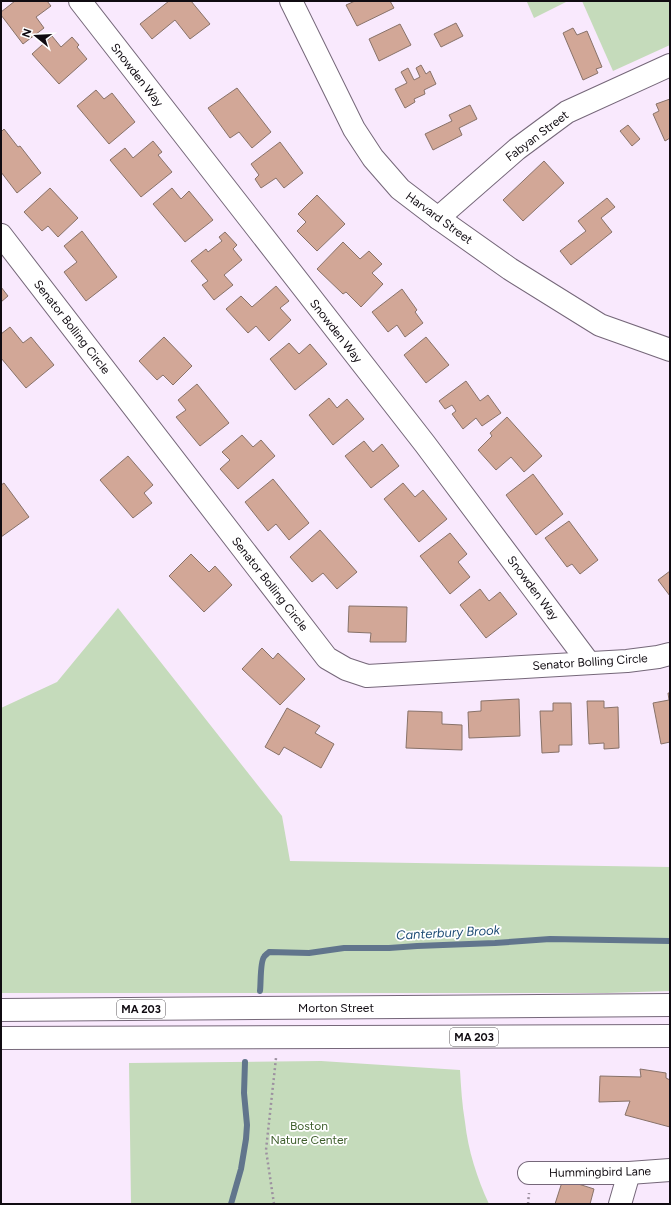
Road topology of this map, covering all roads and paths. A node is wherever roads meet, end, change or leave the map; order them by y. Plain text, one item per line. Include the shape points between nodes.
1 (80, 1) edge
2 (291, 1) edge
3 (670, 65) edge
4 (438, 218) junction
5 (1, 235) edge
6 (670, 350) edge
7 (670, 654) edge
8 (589, 663) junction
9 (670, 1005) edge
10 (1, 1010) edge
11 (670, 1036) edge
12 (279, 1037) junction
13 (5, 1042) edge
14 (670, 1170) edge
15 (529, 1173) dead end
16 (630, 1173) junction
17 (274, 1204) edge
18 (620, 1204) edge

1 - 8 main road, Snowden Way via 420,438
2 - 4 main road, Harvard Street via 354,129 373,158 400,189
3 - 4 main road, Fabyan Street via 567,112 517,149
4 - 6 main road, Harvard Street via 510,269 600,325
5 - 8 main road, Senator Bolling Circle via 327,658 346,669 367,676
7 - 8 main road, Senator Bolling Circle
9 - 10 main road, Morton Street / MA 203
11 - 12 main road, MA 203
12 - 13 main road, MA 203
12 - 17 path via 266,1150
14 - 16 main road, Hummingbird Lane
15 - 16 main road, Hummingbird Lane
16 - 18 main road

